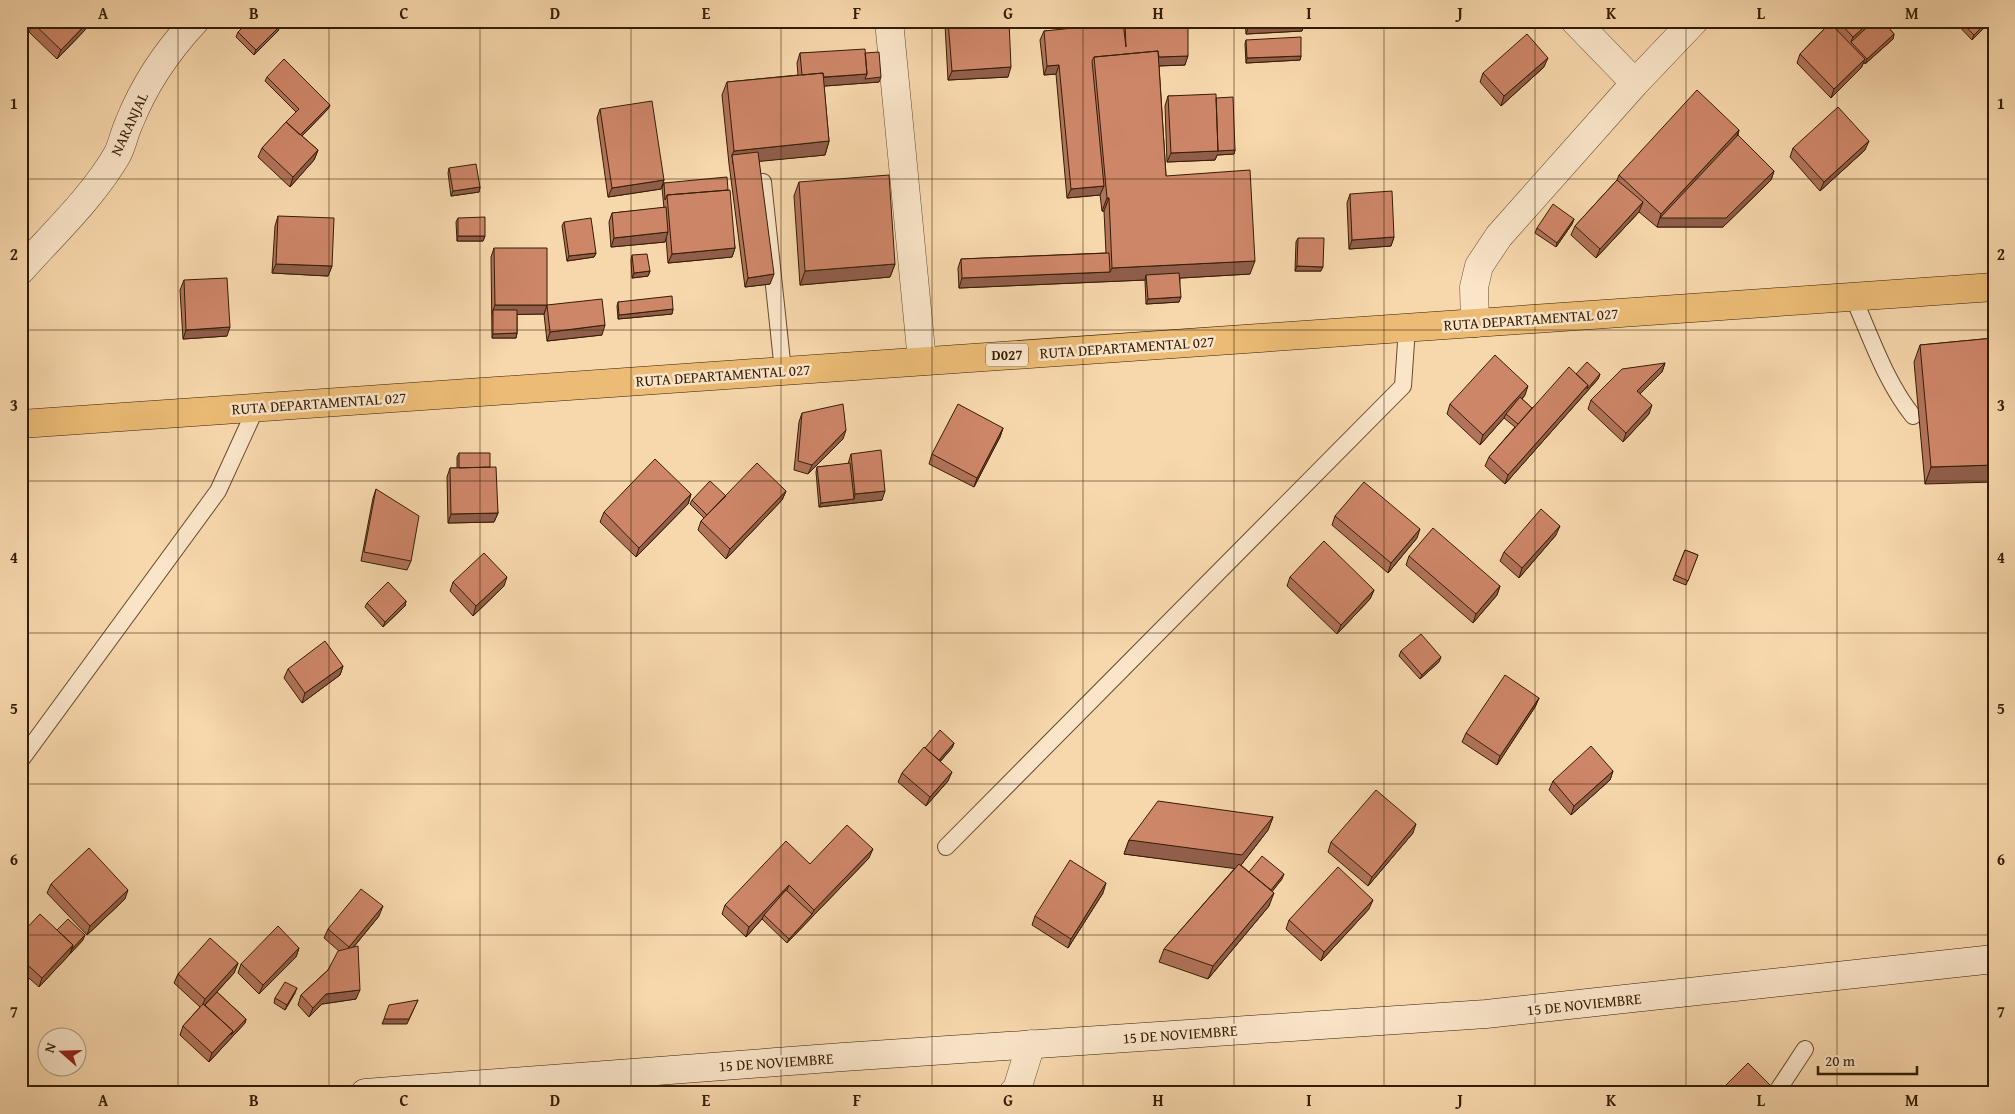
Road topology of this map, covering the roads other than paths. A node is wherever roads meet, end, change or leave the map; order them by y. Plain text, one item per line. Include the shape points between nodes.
1 (195, 21) edge
2 (889, 21) edge
3 (1575, 21) edge
4 (1694, 21) edge
5 (1635, 83) junction
6 (763, 182) edge
7 (21, 270) edge
8 (1994, 287) edge
9 (1853, 297) junction
10 (1475, 323) junction
11 (1407, 328) junction
12 (922, 361) junction
13 (784, 371) junction
14 (256, 408) junction
15 (1913, 416) dead end
16 (21, 424) edge
17 (21, 760) edge
18 (946, 847) dead end
19 (1994, 959) edge
20 (1031, 1044) junction
21 (1805, 1049) dead end
22 (416, 1091) edge
23 (365, 1093) edge
24 (1013, 1093) edge
25 (1776, 1093) edge

1 - 7 street, NARANJAL via 176,41 151,77 117,155 90,193
2 - 12 street
3 - 5 street
4 - 5 street
5 - 10 street via 1499,236 1480,266 1474,287
6 - 13 lane
8 - 9 main road, RUTA DEPARTAMENTAL 027 / D027
9 - 10 main road, RUTA DEPARTAMENTAL 027 / D027
9 - 15 lane via 1888,377
10 - 11 main road, RUTA DEPARTAMENTAL 027 / D027
11 - 12 main road, RUTA DEPARTAMENTAL 027 / D027
11 - 18 lane via 1403,386
12 - 13 main road, RUTA DEPARTAMENTAL 027 / D027
13 - 14 main road, RUTA DEPARTAMENTAL 027 / D027
14 - 16 main road, RUTA DEPARTAMENTAL 027 / D027
14 - 17 lane via 218,491
19 - 20 street, 15 DE NOVIEMBRE via 1486,1014
20 - 22 street, 15 DE NOVIEMBRE
20 - 24 street
21 - 25 lane
22 - 23 street, 15 DE NOVIEMBRE

